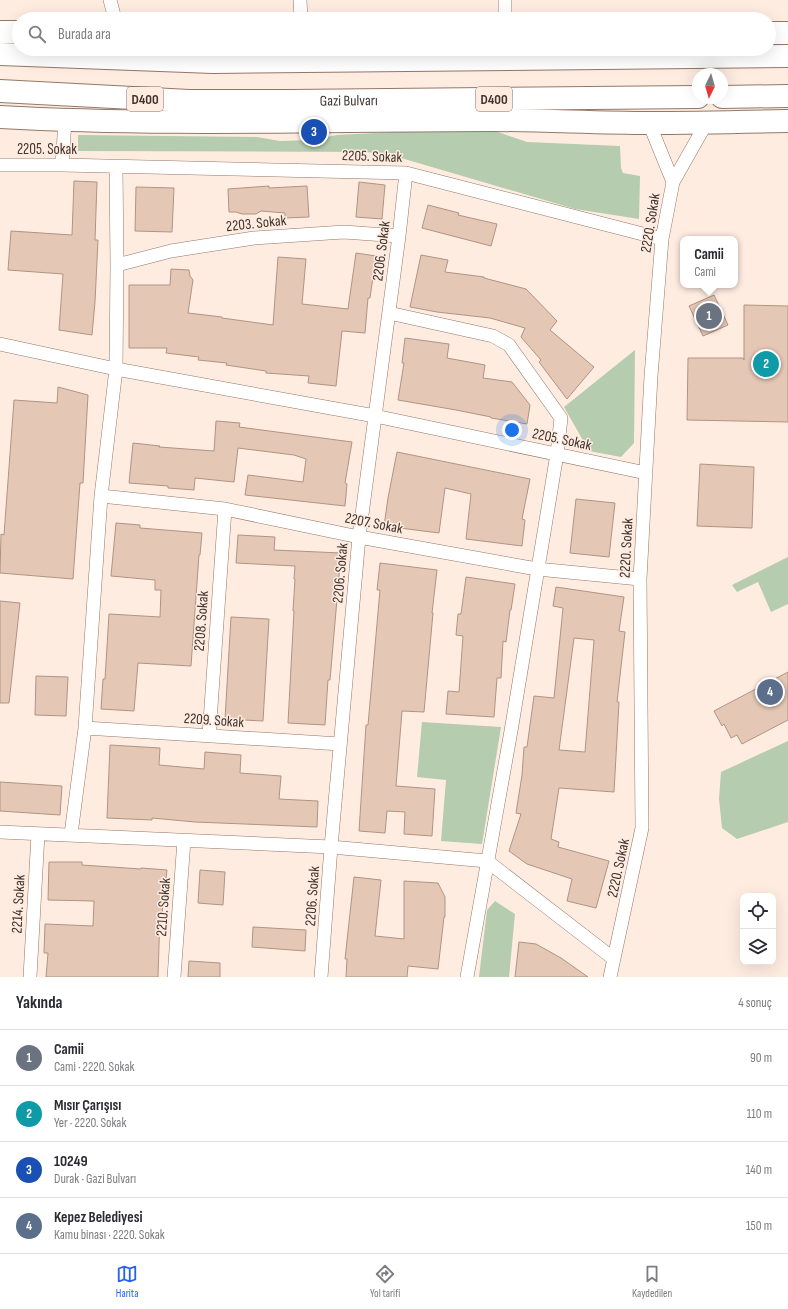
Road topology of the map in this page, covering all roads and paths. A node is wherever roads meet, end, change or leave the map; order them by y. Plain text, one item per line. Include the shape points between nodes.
1 (110, 0) edge
2 (300, 0) edge
3 (505, 0) edge
4 (113, 12) edge
5 (301, 12) edge
6 (504, 12) edge
7 (0, 32) edge
8 (12, 32) edge
9 (776, 33) edge
10 (788, 33) edge
11 (0, 54) edge
12 (12, 54) edge
13 (53, 56) edge
14 (192, 56) edge
15 (231, 56) edge
16 (788, 56) edge
17 (213, 62) junction
18 (0, 90) edge
19 (788, 96) edge
20 (692, 97) edge
21 (728, 97) edge
22 (290, 102) junction
23 (0, 117) edge
24 (65, 121) junction
25 (219, 121) junction
26 (360, 121) junction
27 (707, 122) junction
28 (788, 122) edge
29 (649, 123) junction
30 (0, 165) edge
31 (62, 165) junction
32 (116, 166) junction
33 (406, 173) junction
34 (673, 182) junction
35 (399, 236) junction
36 (662, 239) junction
37 (117, 265) junction
38 (389, 313) junction
39 (0, 344) edge
40 (116, 369) junction
41 (375, 416) junction
42 (557, 454) junction
43 (646, 473) junction
44 (102, 496) junction
45 (225, 509) junction
46 (359, 537) junction
47 (537, 569) junction
48 (640, 579) junction
49 (85, 728) junction
50 (208, 735) junction
51 (340, 744) junction
52 (0, 832) edge
53 (38, 834) junction
54 (71, 834) junction
55 (184, 840) junction
56 (331, 847) junction
57 (487, 861) junction
58 (614, 959) junction
59 (30, 977) edge
60 (174, 977) edge
61 (321, 977) edge
62 (467, 977) edge
63 (610, 977) edge

1 - 4 street
2 - 5 street
3 - 6 street
7 - 8 highway
9 - 10 highway
11 - 12 highway
13 - 17 highway
14 - 17 highway
15 - 17 highway
16 - 17 highway
18 - 22 highway, Gazi Bulvarı / D400 via 189,101
19 - 21 highway
20 - 22 highway, Gazi Bulvarı / D400
22 - 25 highway
22 - 26 highway
23 - 24 highway
24 - 25 highway
24 - 31 street
25 - 26 highway
26 - 29 highway
27 - 28 highway
27 - 29 highway
27 - 34 street
29 - 34 street, 2220. Sokak
30 - 31 street, 2205. Sokak
31 - 32 street, 2205. Sokak
32 - 33 street, 2205. Sokak
32 - 37 street
33 - 35 street, 2206. Sokak
33 - 36 street, 2205. Sokak
34 - 36 street, 2220. Sokak
35 - 37 street, 2203. Sokak via 344,232 254,238 171,251
35 - 38 street, 2206. Sokak
36 - 43 street, 2220. Sokak
37 - 40 street
38 - 41 street, 2206. Sokak
38 - 42 street via 493,336 509,345 561,418
39 - 40 street, 2205. Sokak
40 - 41 street, 2205. Sokak
40 - 44 street
41 - 42 street, 2205. Sokak
41 - 46 street, 2206. Sokak
42 - 43 street, 2205. Sokak
42 - 47 street
43 - 48 street, 2220. Sokak
44 - 45 street, 2207. Sokak
44 - 49 street
45 - 46 street, 2207. Sokak
45 - 50 street, 2208. Sokak
46 - 47 street, 2207. Sokak
46 - 51 street, 2206. Sokak
47 - 48 street, 2207. Sokak
47 - 57 street
48 - 58 street, 2220. Sokak via 642,828
49 - 50 street, 2209. Sokak
49 - 54 street
50 - 51 street, 2209. Sokak
51 - 56 street, 2206. Sokak
52 - 53 street
53 - 54 street
53 - 59 street, 2214. Sokak
54 - 55 street
55 - 56 street
55 - 60 street, 2210. Sokak
56 - 57 street
56 - 61 street, 2206. Sokak
57 - 58 street
57 - 62 street
58 - 63 street, 2220. Sokak

